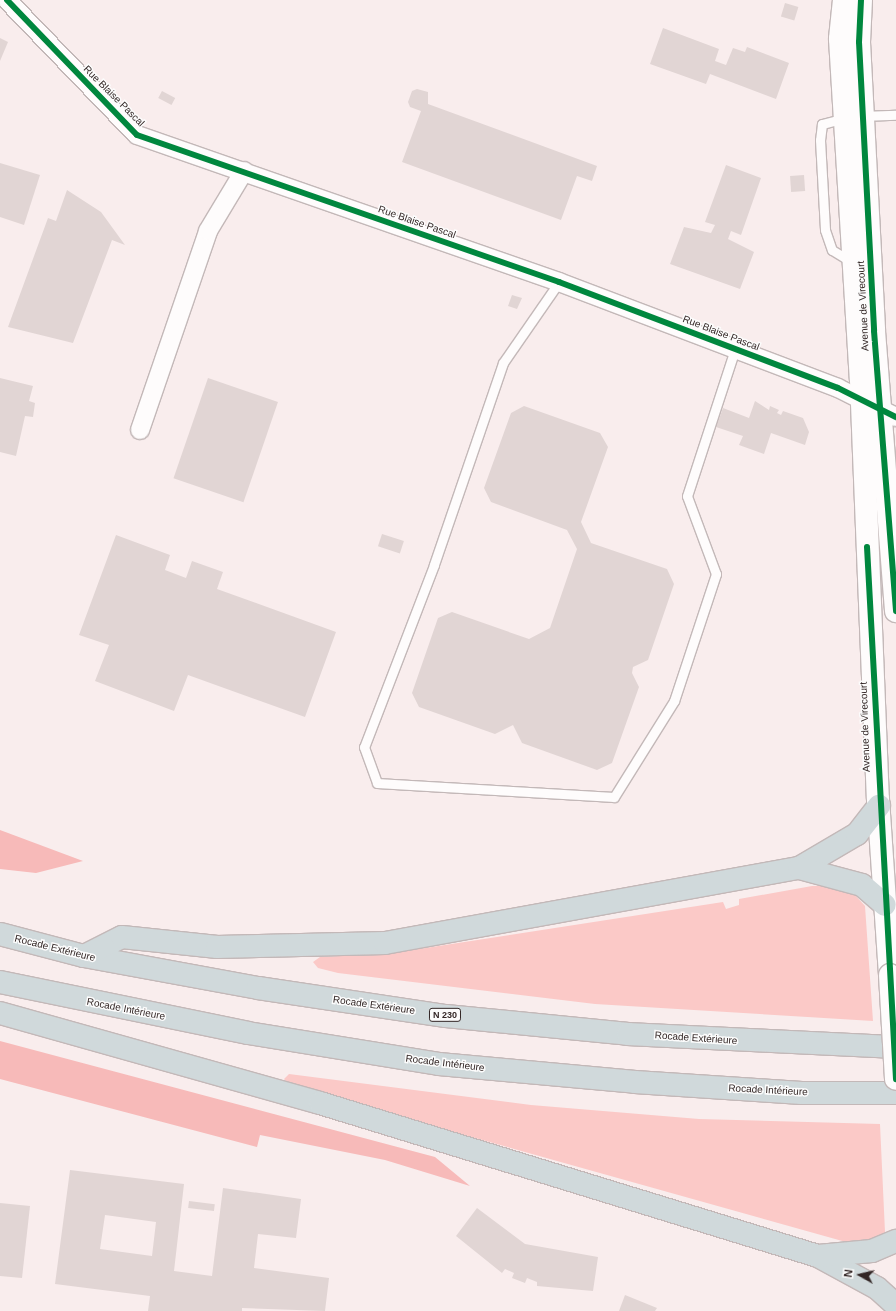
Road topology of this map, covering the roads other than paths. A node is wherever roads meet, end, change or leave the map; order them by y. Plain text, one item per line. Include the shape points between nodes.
1 (7, 0) edge
2 (844, 0) edge
3 (861, 0) edge
4 (896, 115) edge
5 (854, 117) junction
6 (244, 171) junction
7 (862, 264) junction
8 (559, 282) junction
9 (735, 349) junction
10 (862, 400) junction
11 (888, 414) edge
12 (140, 430) dead end
13 (896, 611) edge
14 (879, 806) junction
15 (799, 868) junction
16 (892, 909) edge
17 (0, 934) edge
18 (84, 956) junction
19 (0, 982) edge
20 (0, 1013) edge
21 (896, 1047) edge
22 (896, 1079) edge
23 (896, 1094) edge
24 (896, 1241) edge
25 (818, 1256) junction
26 (896, 1305) edge

1 - 6 street, Rue Blaise Pascal via 137,135
2 - 5 street, Avenue de Virecourt via 840,40
3 - 5 street, Avenue de Virecourt
4 - 5 lane
5 - 7 street, Avenue de Virecourt
6 - 8 street, Rue Blaise Pascal
6 - 12 street via 208,232
7 - 10 street, Avenue de Virecourt
7 - 11 street, Avenue de Virecourt
8 - 9 street, Rue Blaise Pascal
8 - 9 lane via 503,362 434,565 364,747 377,783 614,797 674,701 716,574 687,496
9 - 10 street, Rue Blaise Pascal
10 - 11 street, Rue Blaise Pascal
10 - 14 street, Avenue de Virecourt
11 - 13 street, Avenue de Virecourt
14 - 15 highway via 857,834
14 - 16 street, Avenue de Virecourt
15 - 16 highway via 862,885
15 - 18 highway via 385,943 217,947 122,937
16 - 22 street, Avenue de Virecourt, bridge via 890,975
17 - 18 highway, Rocade Extérieure / N 230
18 - 21 highway, Rocade Extérieure / N 230 via 258,988 446,1016 628,1034
19 - 23 highway, Rocade Intérieure via 248,1033 439,1064 635,1082 802,1092
20 - 25 highway via 320,1103
24 - 25 highway via 872,1251
25 - 26 highway via 877,1288

